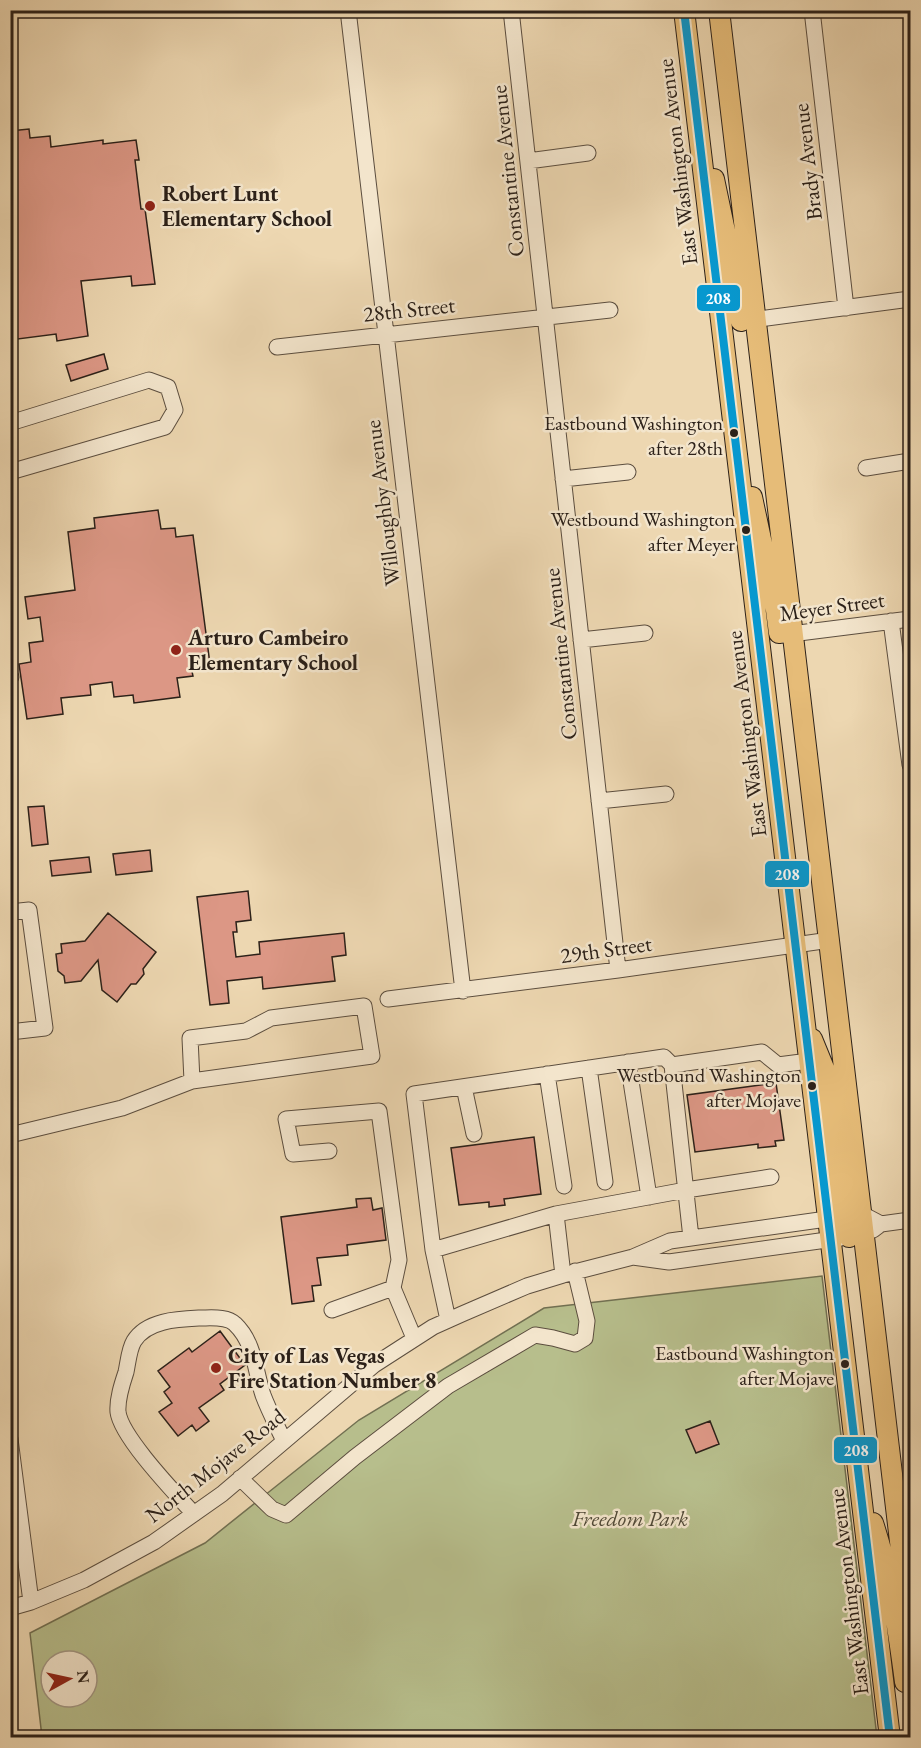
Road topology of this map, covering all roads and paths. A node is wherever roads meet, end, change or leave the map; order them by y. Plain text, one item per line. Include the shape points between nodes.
1 (348, 10) edge
2 (511, 10) edge
3 (684, 10) edge
4 (718, 10) edge
5 (812, 10) edge
6 (695, 110) junction
7 (588, 153) dead end
8 (528, 161) junction
9 (910, 299) edge
10 (846, 308) junction
11 (610, 310) dead end
12 (546, 317) junction
13 (749, 320) junction
14 (721, 324) junction
15 (385, 334) junction
16 (277, 347) dead end
17 (10, 423) edge
18 (735, 443) junction
19 (910, 461) edge
20 (866, 468) dead end
21 (10, 472) edge
22 (628, 472) dead end
23 (563, 479) junction
24 (910, 619) edge
25 (891, 621) junction
26 (645, 633) dead end
27 (786, 635) junction
28 (759, 639) junction
29 (581, 640) junction
30 (910, 765) edge
31 (666, 794) dead end
32 (599, 801) junction
33 (10, 912) edge
34 (830, 940) junction
35 (795, 945) junction
36 (618, 970) junction
37 (462, 991) junction
38 (388, 999) dead end
39 (805, 1023) junction
40 (10, 1032) edge
41 (809, 1061) junction
42 (628, 1062) junction
43 (672, 1065) junction
44 (589, 1068) junction
45 (546, 1074) junction
46 (192, 1081) junction
47 (464, 1087) junction
48 (474, 1134) dead end
49 (10, 1135) edge
50 (329, 1151) dead end
51 (771, 1177) dead end
52 (605, 1182) dead end
53 (564, 1186) dead end
54 (686, 1190) junction
55 (649, 1197) junction
56 (556, 1214) junction
57 (845, 1216) junction
58 (910, 1220) edge
59 (856, 1234) junction
60 (692, 1238) junction
61 (433, 1250) junction
62 (633, 1257) junction
63 (569, 1273) junction
64 (393, 1288) junction
65 (333, 1310) dead end
66 (448, 1320) junction
67 (414, 1338) junction
68 (10, 1439) edge
69 (284, 1441) junction
70 (240, 1478) junction
71 (859, 1478) junction
72 (194, 1514) junction
73 (31, 1602) junction
74 (10, 1608) edge
75 (910, 1626) edge
76 (908, 1682) edge
77 (883, 1685) junction
78 (890, 1737) edge

1 - 15 street, Willoughby Avenue
2 - 8 street, Constantine Avenue
3 - 6 main road, East Washington Avenue
4 - 13 main road, East Washington Avenue
5 - 10 street, Brady Avenue
6 - 13 main road
6 - 14 main road, East Washington Avenue
7 - 8 street
8 - 12 street, Constantine Avenue
9 - 10 street
10 - 13 street
11 - 12 street, 28th Street
12 - 15 street, 28th Street
12 - 23 street, Constantine Avenue
13 - 14 street
13 - 27 main road, East Washington Avenue
14 - 18 main road, East Washington Avenue
15 - 16 street, 28th Street
15 - 37 street, Willoughby Avenue
17 - 21 street via 148,380 168,387 174,410 165,427
18 - 27 main road via 756,510 776,610
18 - 28 main road, East Washington Avenue
19 - 20 street
22 - 23 street
23 - 29 street, Constantine Avenue
24 - 25 street, Meyer Street
25 - 27 street, Meyer Street
25 - 30 street
26 - 29 street
27 - 28 street, Meyer Street
27 - 34 main road, East Washington Avenue
28 - 35 main road, East Washington Avenue
29 - 32 street, Constantine Avenue
31 - 32 street
32 - 36 street, Constantine Avenue
33 - 40 street via 29,910 45,1028
34 - 35 street, 29th Street
34 - 57 main road, East Washington Avenue
35 - 36 street, 29th Street
35 - 39 main road, East Washington Avenue
36 - 37 street, 29th Street
37 - 38 street, 29th Street
39 - 41 main road, East Washington Avenue
39 - 57 main road via 830,1083
41 - 43 street via 778,1065 762,1052
41 - 57 main road, East Washington Avenue
42 - 43 street via 664,1057
42 - 44 street
42 - 55 street
43 - 54 street
44 - 45 street
44 - 52 street
45 - 47 street
45 - 53 street
46 - 46 street via 372,1056 364,1006 271,1017 246,1031 190,1038
46 - 49 street via 122,1108
47 - 48 street
47 - 61 street via 414,1094
50 - 64 street via 293,1154 286,1119 379,1111 399,1260
51 - 54 street
54 - 55 street
54 - 60 street
55 - 56 street
56 - 61 street
56 - 63 street
57 - 59 main road, East Washington Avenue
57 - 59 main road, East Washington Avenue
57 - 60 street, North Mojave Road
58 - 59 street, North Mojave Road
59 - 62 street, North Mojave Road via 669,1262
59 - 71 main road, East Washington Avenue
59 - 75 main road, East Washington Avenue
60 - 62 street, North Mojave Road via 670,1241
61 - 66 street
62 - 63 street, North Mojave Road
63 - 66 street, North Mojave Road via 527,1286
63 - 70 street via 587,1321 585,1338 575,1344 535,1335 448,1386 286,1515 272,1509
64 - 65 street
64 - 67 street
66 - 67 street, North Mojave Road
67 - 69 street, North Mojave Road via 375,1365
68 - 73 street
69 - 70 street, North Mojave Road
69 - 72 street via 261,1388 251,1346 234,1322 221,1318 186,1319 143,1331 133,1342 118,1413 130,1438
70 - 72 street, North Mojave Road
71 - 76 main road via 881,1547
71 - 77 main road, East Washington Avenue
72 - 73 street, North Mojave Road via 154,1542 84,1580
73 - 74 street, North Mojave Road
76 - 77 street
77 - 78 main road, East Washington Avenue

